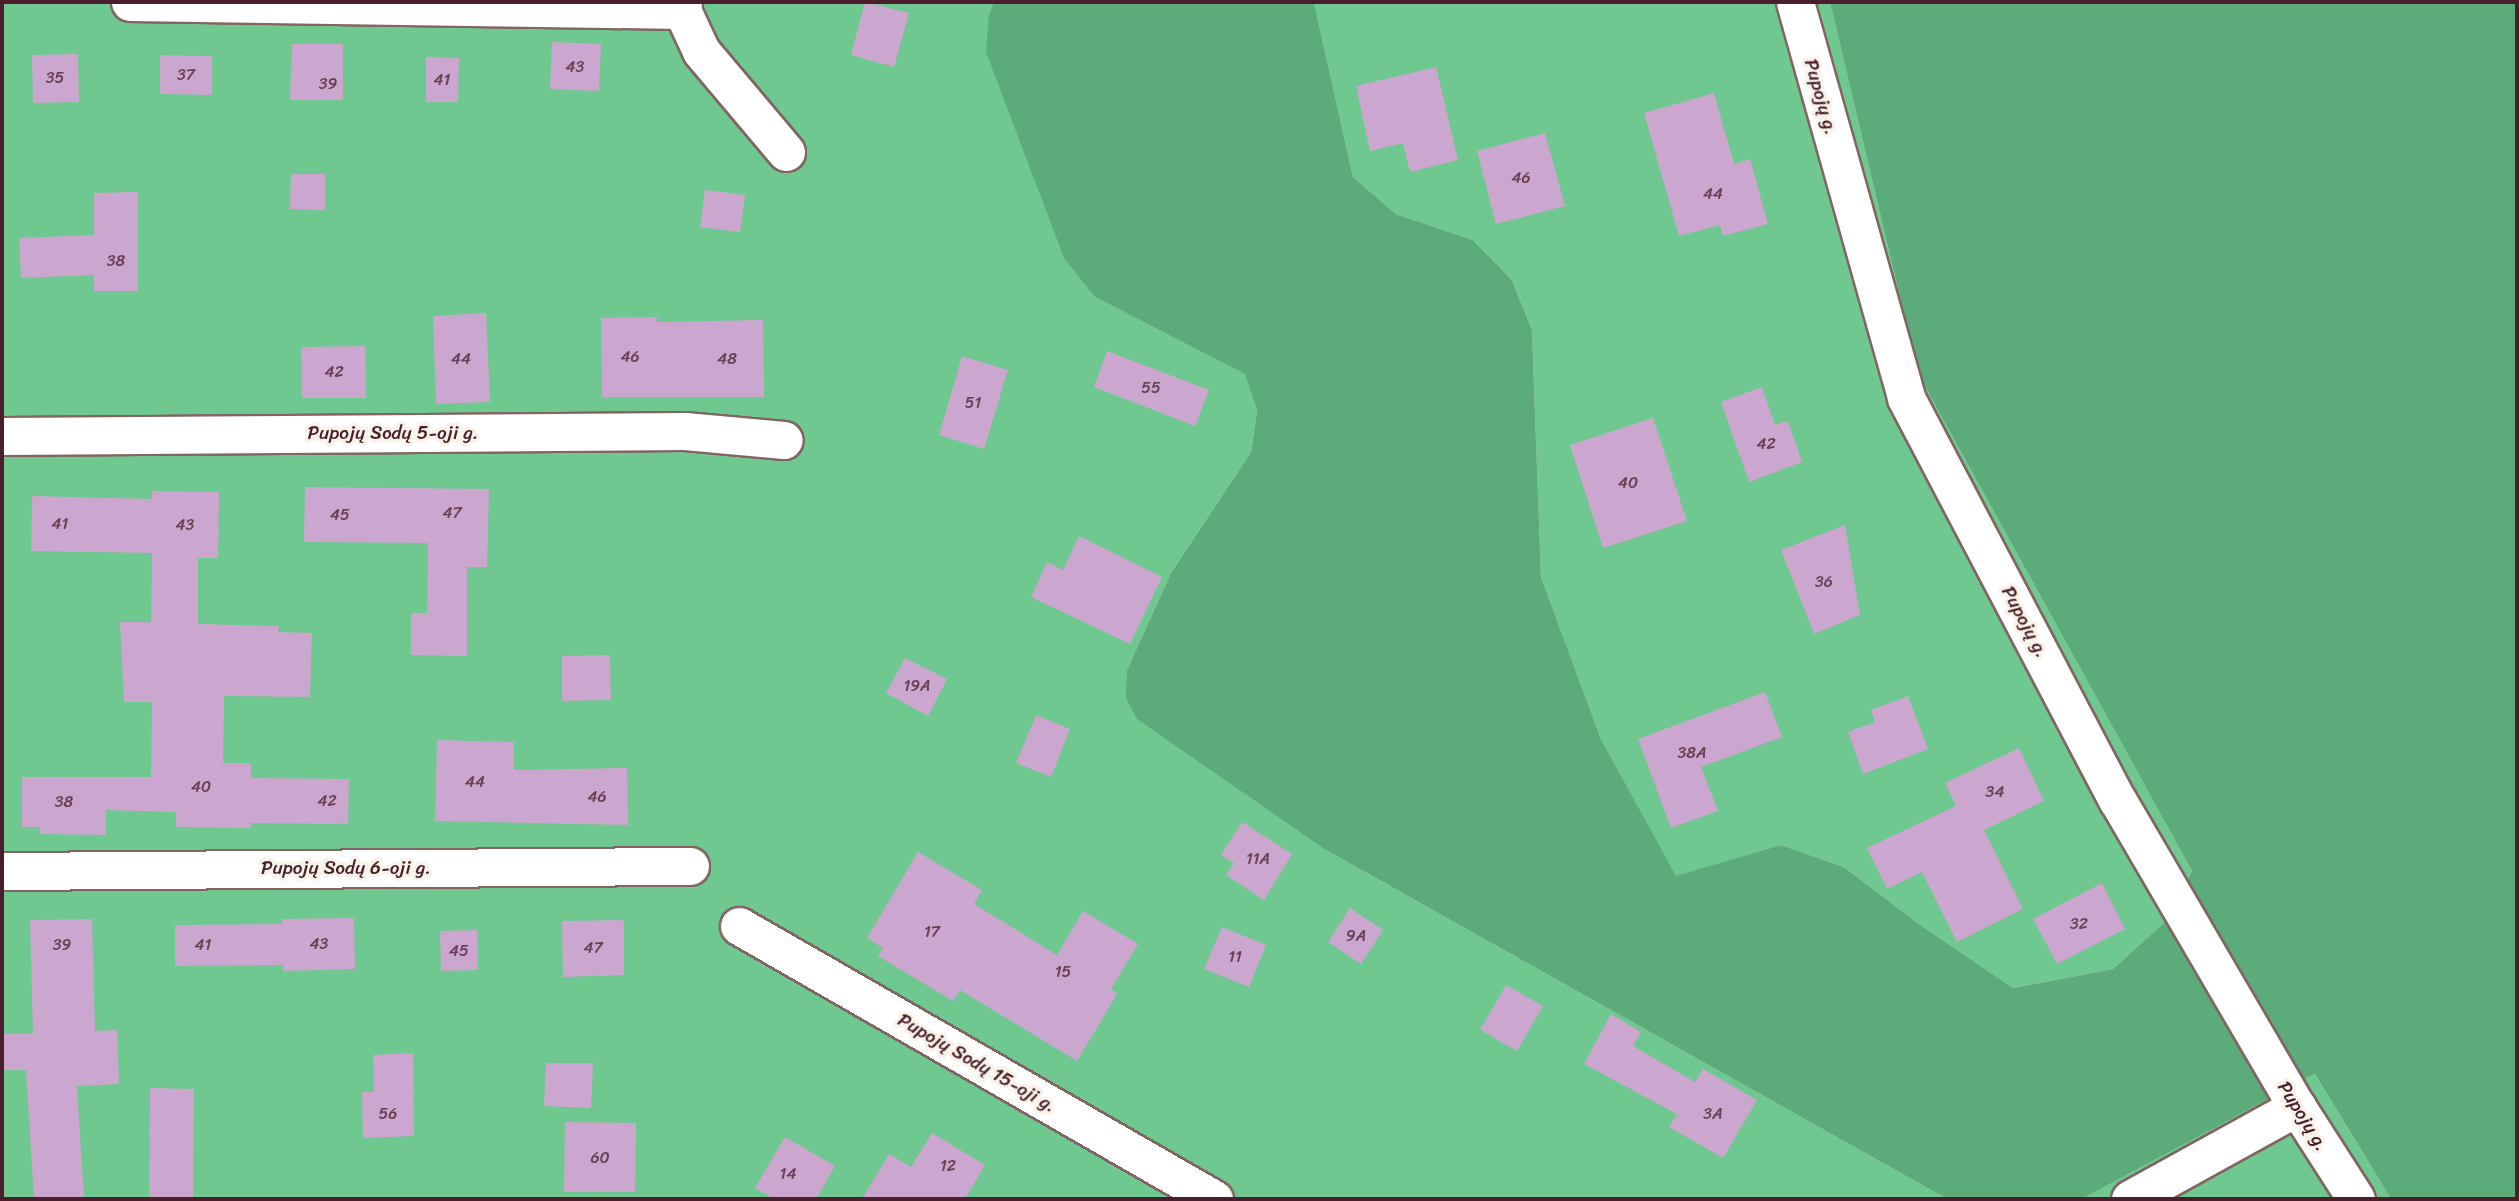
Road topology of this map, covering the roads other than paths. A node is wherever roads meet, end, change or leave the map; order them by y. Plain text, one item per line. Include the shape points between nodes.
1 (130, 2) edge
2 (1795, 2) edge
3 (682, 6) edge
4 (786, 152) dead end
5 (2, 436) edge
6 (783, 440) dead end
7 (690, 866) dead end
8 (2, 871) edge
9 (739, 926) dead end
10 (2297, 1107) junction
11 (1214, 1199) edge
12 (2130, 1199) edge
13 (2356, 1199) edge

1 - 3 street
2 - 10 street, Pupojų g. via 1906,398 2118,801
3 - 4 street via 701,51
5 - 6 street, Pupojų Sodų 5-oji g. via 685,431
7 - 8 street, Pupojų Sodų 6-oji g.
9 - 11 street, Pupojų Sodų 15-oji g.
10 - 12 street
10 - 13 street, Pupojų g.

